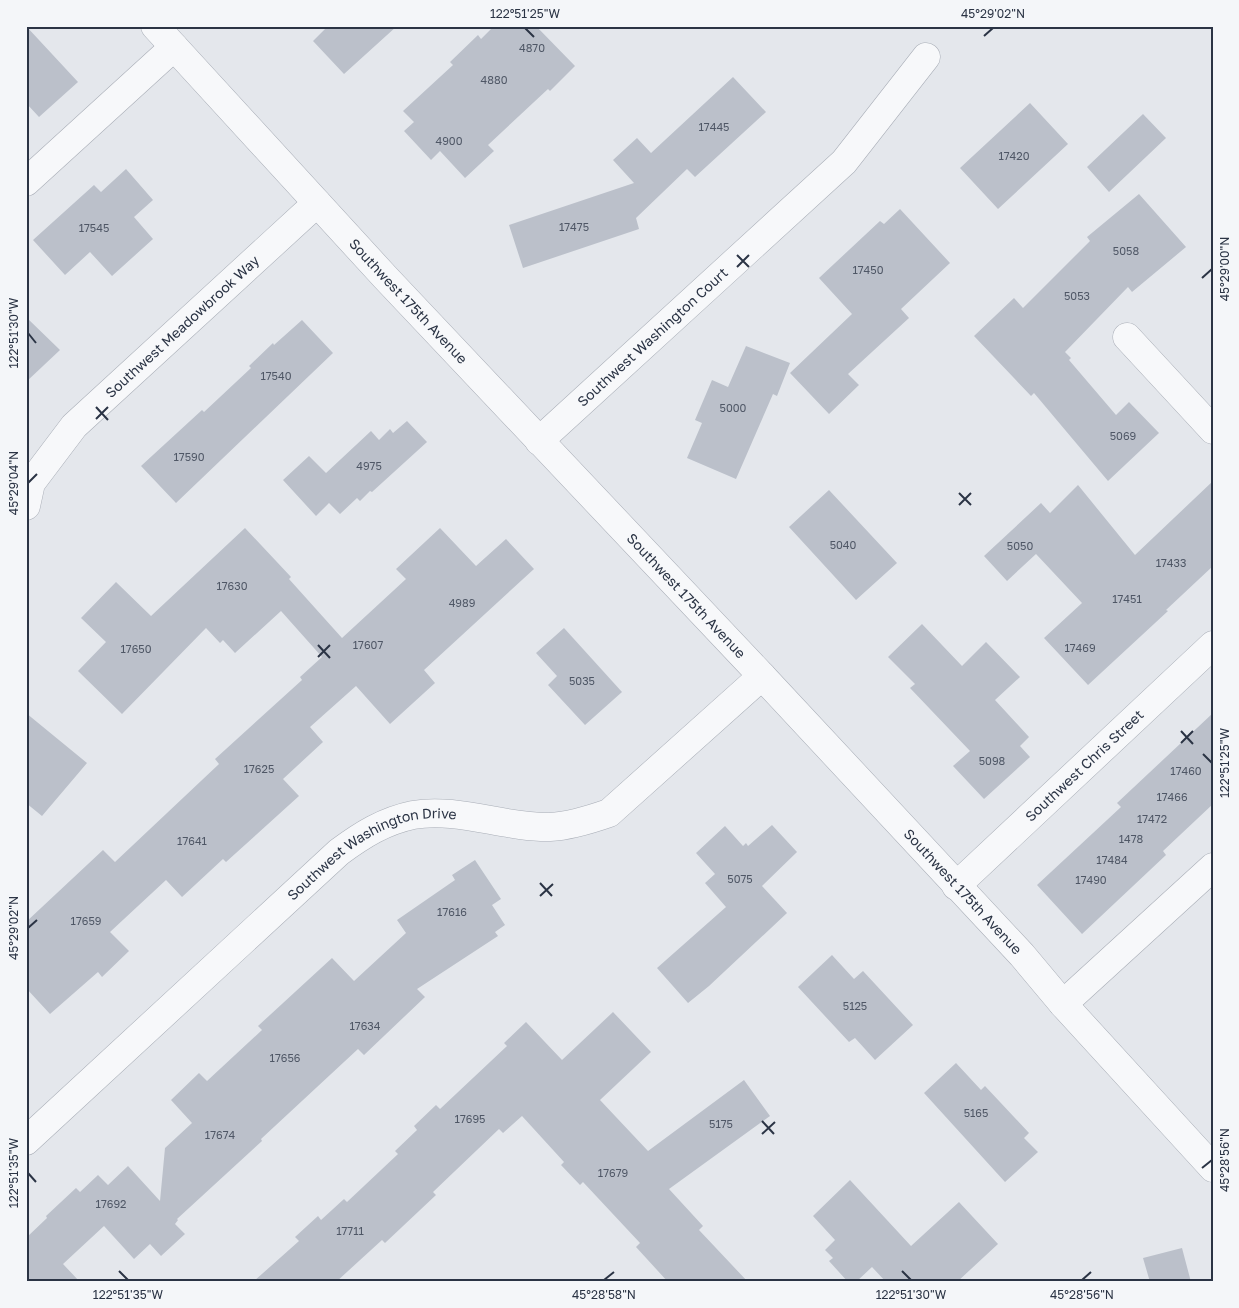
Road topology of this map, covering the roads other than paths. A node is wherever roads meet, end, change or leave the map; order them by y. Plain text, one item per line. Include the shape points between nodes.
1 (155, 26) edge
2 (174, 47) junction
3 (926, 57) dead end
4 (26, 182) edge
5 (317, 203) junction
6 (1127, 337) dead end
7 (1213, 430) edge
8 (540, 441) junction
9 (26, 506) edge
10 (1213, 646) edge
11 (762, 676) junction
12 (1213, 867) edge
13 (956, 886) junction
14 (1063, 1004) junction
15 (26, 1141) edge
16 (1213, 1168) edge

1 - 2 street, Southwest 175th Avenue
2 - 4 street
2 - 5 street, Southwest 175th Avenue
3 - 8 street, Southwest Washington Court via 844,162
5 - 8 street, Southwest 175th Avenue
5 - 9 street, Southwest Meadowbrook Way via 74,426 31,483
6 - 7 street
8 - 11 street, Southwest 175th Avenue
10 - 13 street, Southwest Chris Street
11 - 13 street, Southwest 175th Avenue
11 - 15 street, Southwest Washington Drive via 609,813 579,823 549,827 437,814 414,815 386,822 363,834 339,852
12 - 14 street
13 - 14 street, Southwest 175th Avenue via 1022,955
14 - 16 street, Southwest 175th Avenue

